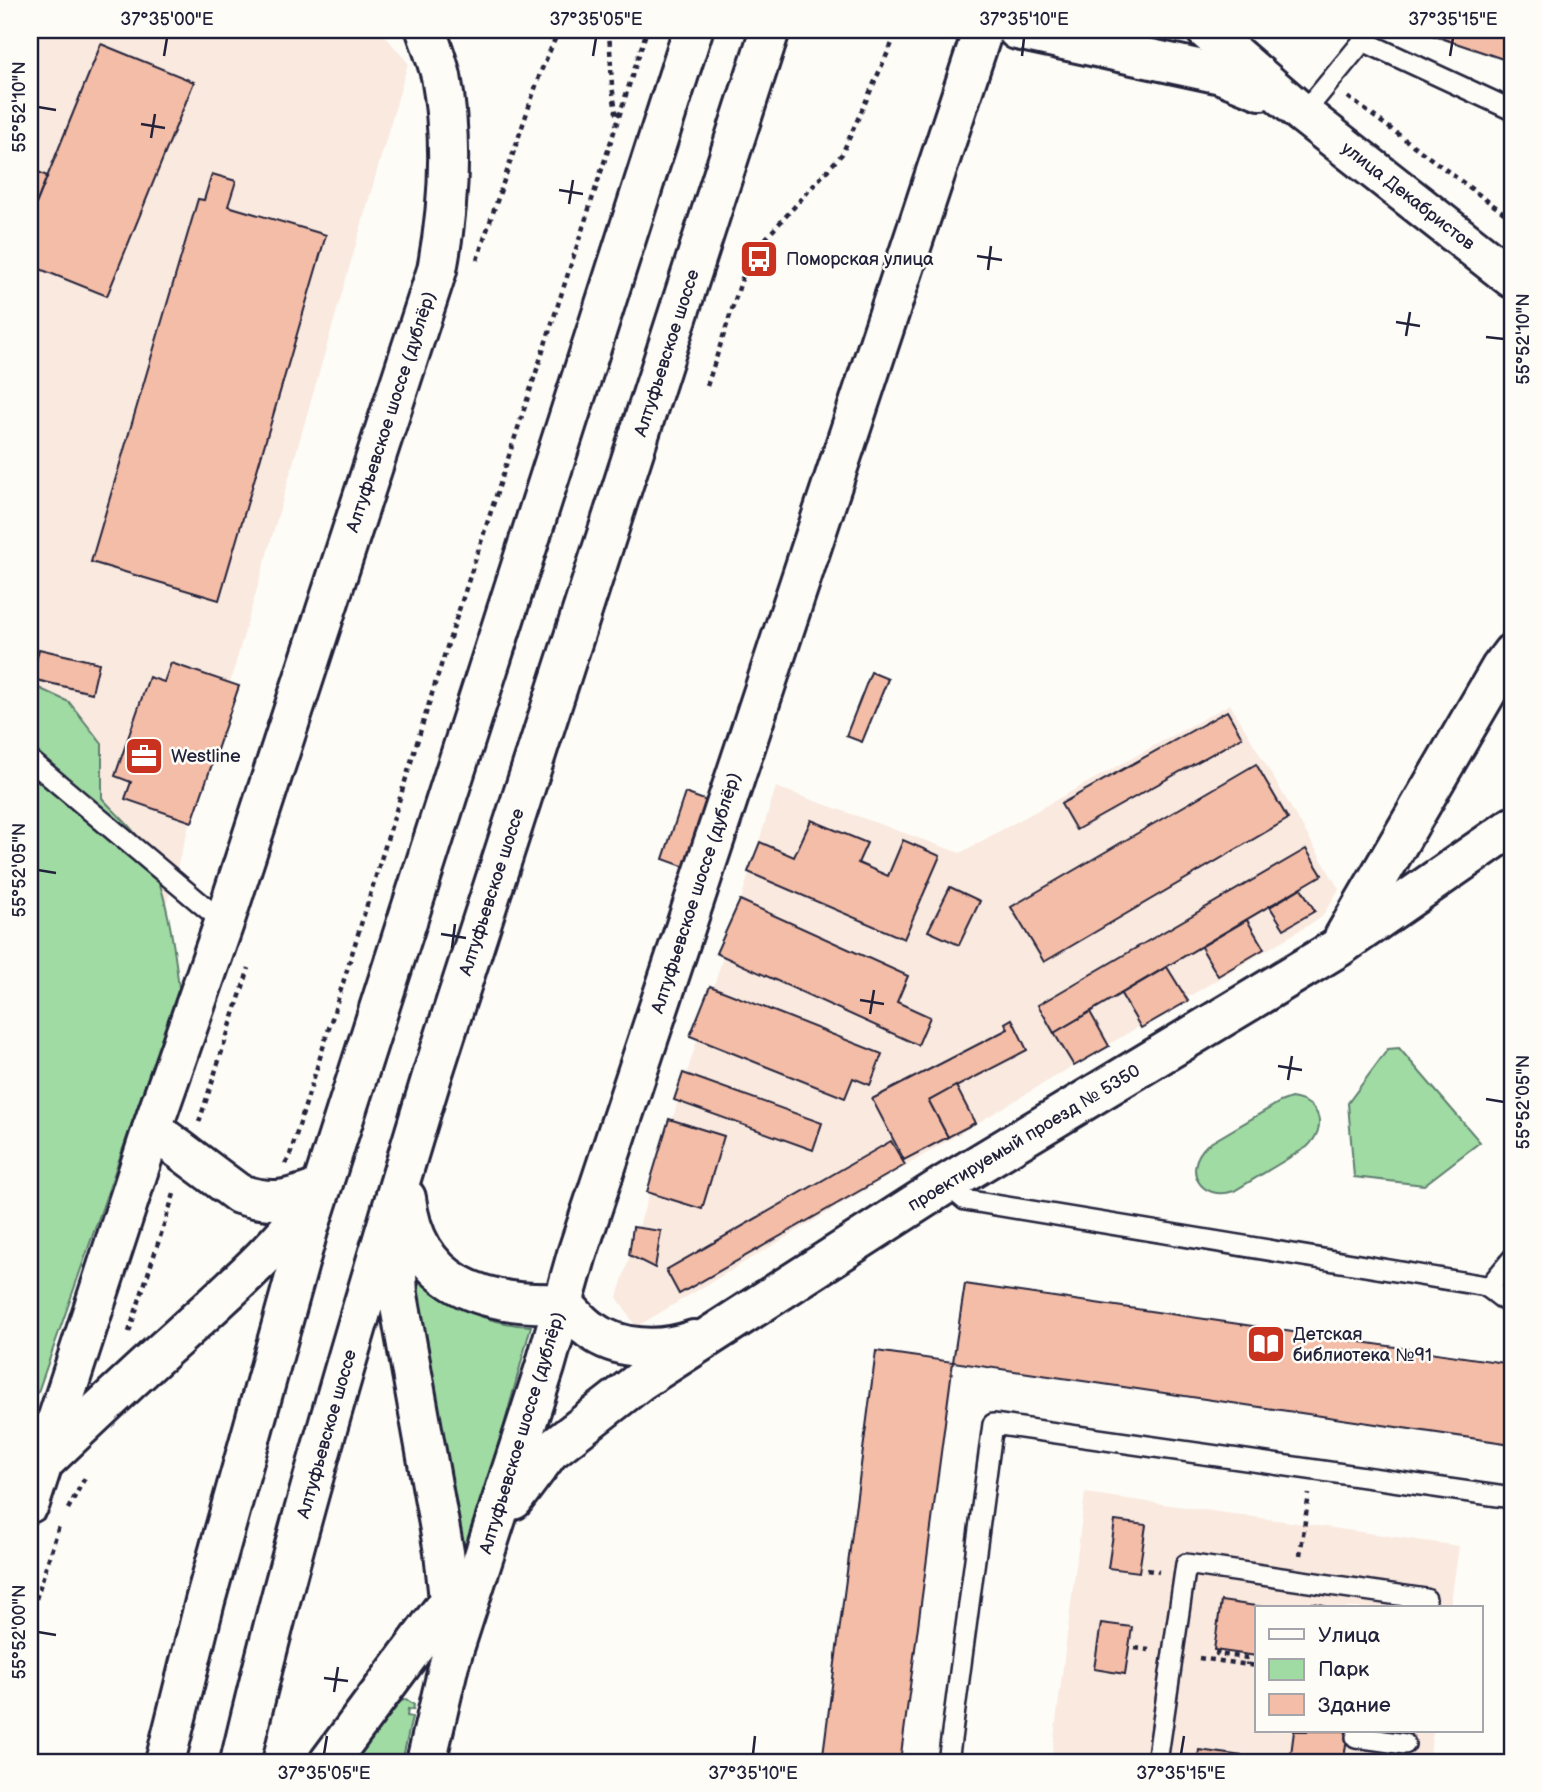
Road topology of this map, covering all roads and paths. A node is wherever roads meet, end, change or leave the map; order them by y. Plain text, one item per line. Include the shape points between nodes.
1 (426, 30) edge
2 (559, 30) edge
3 (609, 30) edge
4 (647, 30) edge
5 (693, 30) edge
6 (770, 30) edge
7 (898, 30) edge
8 (983, 30) edge
9 (1017, 30) edge
10 (1206, 30) edge
11 (1361, 36) edge
12 (1329, 83) junction
13 (1512, 110) edge
14 (1303, 114) junction
15 (617, 120) junction
16 (1512, 219) edge
17 (473, 271) dead end
18 (1512, 278) edge
19 (707, 386) dead end
20 (1512, 653) edge
21 (30, 760) edge
22 (1512, 827) edge
23 (224, 923) junction
24 (1339, 947) junction
25 (251, 962) dead end
26 (152, 1129) junction
27 (196, 1132) dead end
28 (406, 1161) junction
29 (284, 1166) dead end
30 (178, 1183) dead end
31 (946, 1184) junction
32 (321, 1188) junction
33 (395, 1197) junction
34 (1512, 1259) edge
35 (1488, 1288) junction
36 (562, 1303) junction
37 (1512, 1306) edge
38 (712, 1333) junction
39 (127, 1338) dead end
40 (91, 1467) dead end
41 (1313, 1469) junction
42 (34, 1482) edge
43 (1512, 1497) edge
44 (497, 1521) junction
45 (1297, 1580) junction
46 (451, 1598) junction
47 (1424, 1606) edge
48 (30, 1618) edge
49 (1217, 1650) dead end
50 (449, 1664) junction
51 (1247, 1665) dead end
52 (1356, 1737) dead end
53 (1404, 1746) edge
54 (165, 1762) edge
55 (240, 1762) edge
56 (329, 1762) edge
57 (426, 1762) edge
58 (948, 1762) edge
59 (1157, 1762) edge

1 - 23 main road, Алтуфьевское шоссе (дублёр) via 446,112 446,220 437,270
2 - 17 path
3 - 15 path
4 - 15 path
5 - 32 main road
6 - 28 main road, Алтуфьевское шоссе
7 - 19 path via 842,154 749,257
8 - 36 main road, Алтуфьевское шоссе (дублёр)
9 - 14 main road, улица Декабристов via 1221,74
10 - 14 main road, улица Декабристов
11 - 12 lane
11 - 13 lane
12 - 14 lane
12 - 16 path
14 - 18 main road, улица Декабристов
15 - 29 path
20 - 24 main road, проектируемый проезд № 5350
21 - 23 lane
22 - 24 main road, проектируемый проезд № 5350
23 - 26 main road, Алтуфьевское шоссе (дублёр)
24 - 31 main road, проектируемый проезд № 5350
25 - 27 path
26 - 32 main road via 239,1194 285,1201
26 - 42 main road, Алтуфьевское шоссе (дублёр)
28 - 33 main road, Алтуфьевское шоссе
28 - 36 main road via 406,1196 414,1237 442,1271 481,1296 507,1302
30 - 39 path
31 - 35 lane via 965,1200
31 - 38 main road, проектируемый проезд № 5350
32 - 42 main road via 285,1236
32 - 54 main road via 205,1601
33 - 46 main road via 398,1295
33 - 55 main road, Алтуфьевское шоссе via 275,1620
34 - 35 lane
35 - 37 lane
36 - 38 main road, проектируемый проезд № 5350 via 589,1329 635,1347 669,1347
36 - 44 main road, Алтуфьевское шоссе (дублёр)
38 - 44 main road, проектируемый проезд № 5350 via 640,1381 549,1452
40 - 48 path via 59,1526
41 - 43 lane
41 - 45 path
41 - 58 lane via 993,1424
44 - 46 main road
44 - 50 main road, Алтуфьевское шоссе (дублёр)
45 - 47 lane via 1426,1599
45 - 59 lane via 1186,1564
46 - 50 main road
46 - 56 main road
49 - 51 path via 1217,1654 1248,1658
50 - 57 main road, Алтуфьевское шоссе (дублёр)
52 - 53 lane

